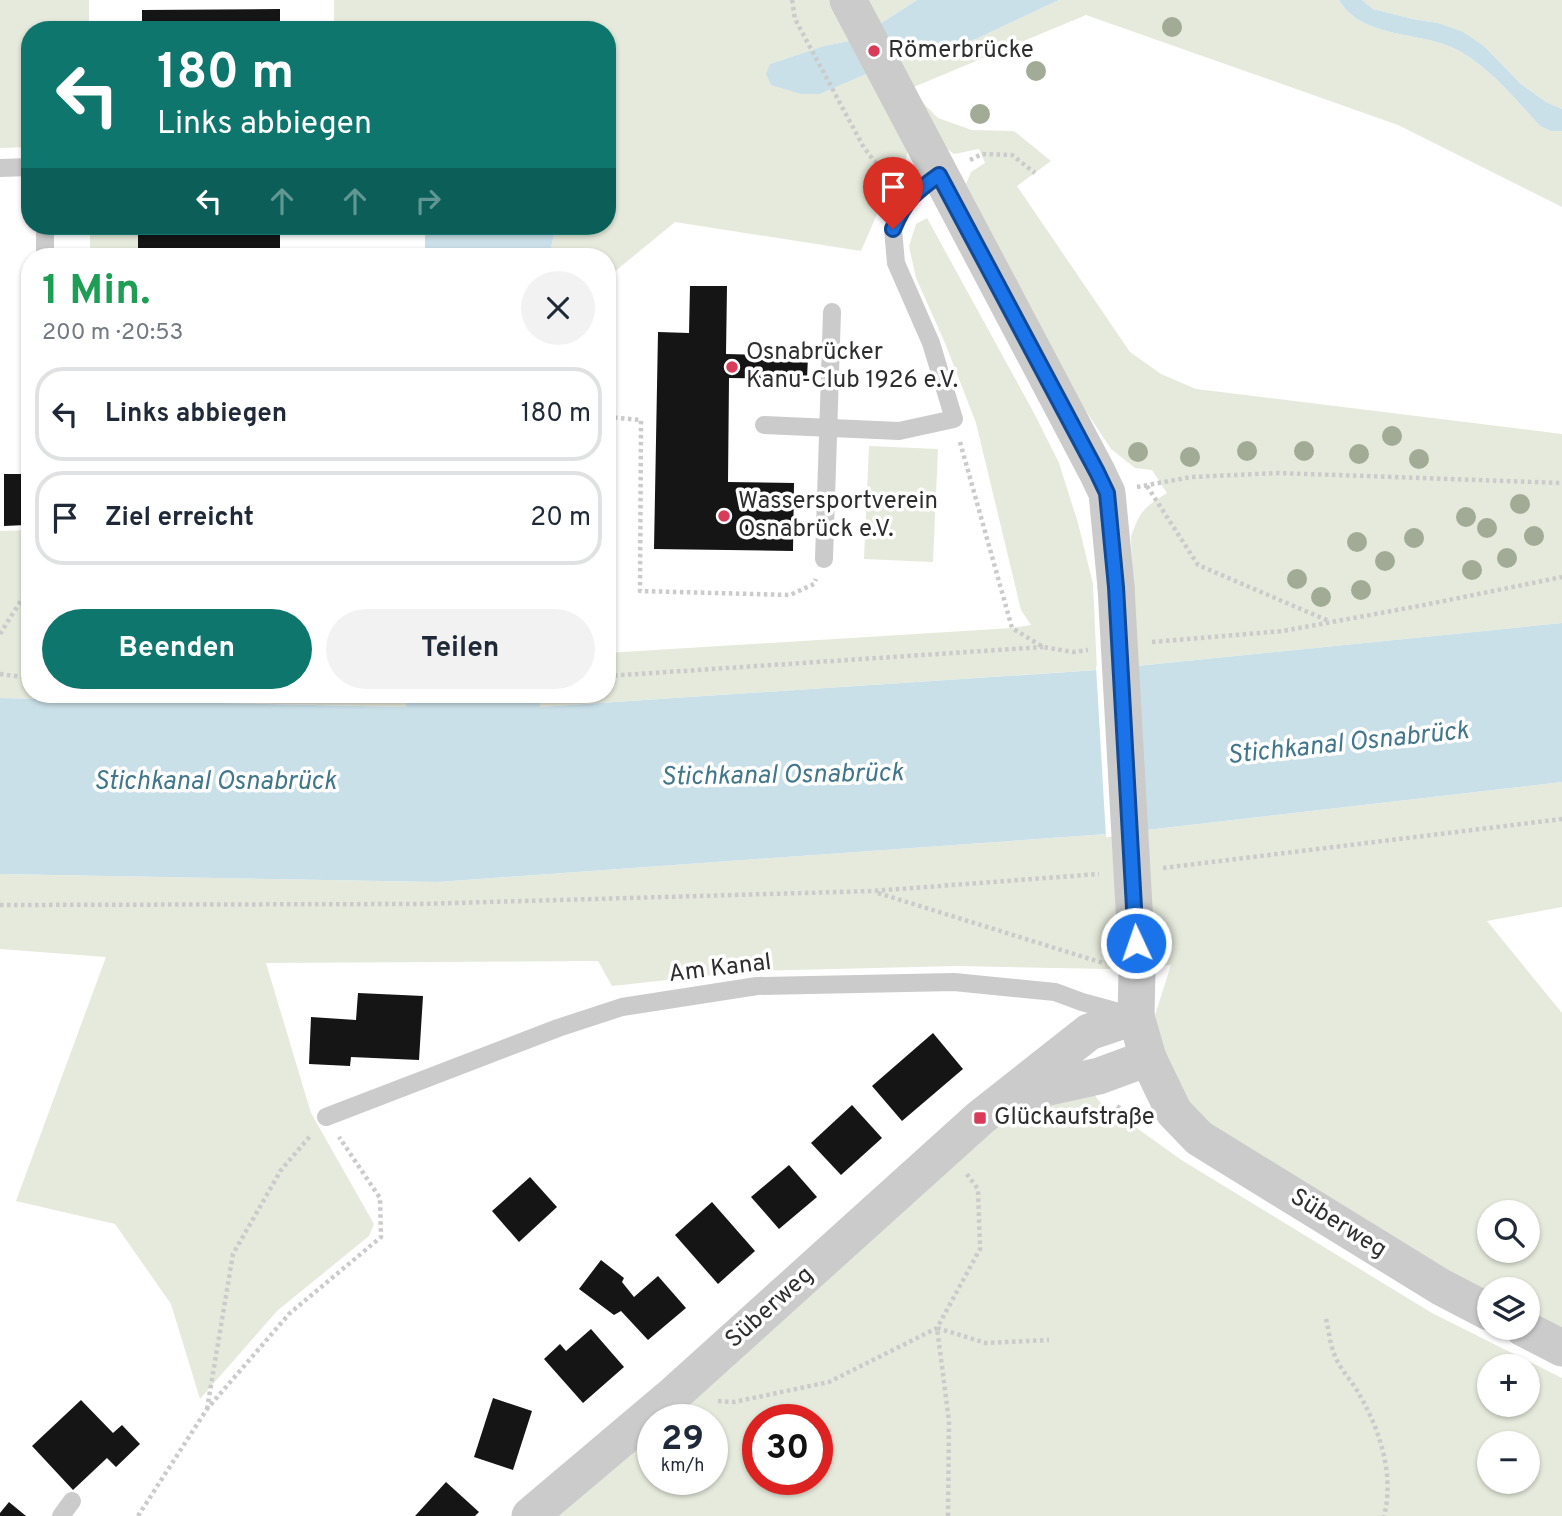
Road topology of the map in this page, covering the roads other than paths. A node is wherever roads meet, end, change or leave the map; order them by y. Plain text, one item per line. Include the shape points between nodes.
1 (849, 3) edge
2 (21, 167) edge
3 (0, 168) edge
4 (927, 184) junction
5 (832, 312) dead end
6 (764, 425) dead end
7 (827, 429) junction
8 (824, 559) road end
9 (1136, 1016) junction
10 (1148, 1058) junction
11 (1006, 1097) junction
12 (326, 1117) road end
13 (1477, 1306) edge
14 (1540, 1337) edge
15 (1562, 1348) edge
16 (72, 1501) dead end
17 (61, 1516) edge
18 (530, 1516) edge

1 - 4 street via 898,95
2 - 3 lane
4 - 7 lane via 902,209 893,229 896,263 930,343 954,419 900,431
4 - 9 street, bridge via 1107,493 1116,587
5 - 7 lane
6 - 7 lane
7 - 8 lane
9 - 10 street, Süberweg
9 - 11 street, Süberweg via 1089,1032
9 - 12 lane, Am Kanal via 1055,992 954,982 757,986 622,1007
10 - 11 street, Süberweg via 1100,1076
10 - 13 street, Süberweg via 1174,1112 1199,1138
11 - 18 street, Süberweg via 672,1396
14 - 15 street
16 - 17 lane

